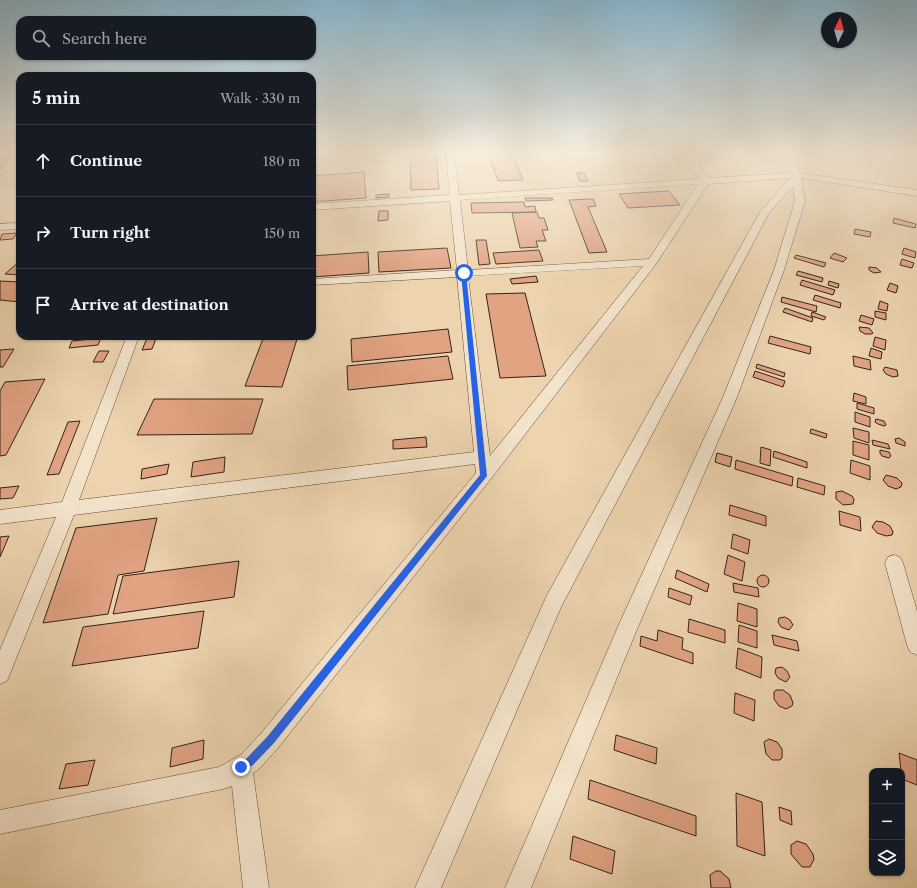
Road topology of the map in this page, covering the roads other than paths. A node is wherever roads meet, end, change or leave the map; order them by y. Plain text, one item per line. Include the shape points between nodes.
1 (480, 195) edge
2 (695, 195) edge
3 (780, 195) edge
4 (799, 195) edge
5 (456, 197) junction
6 (316, 207) edge
7 (16, 226) edge
8 (0, 228) edge
9 (652, 262) junction
10 (464, 273) junction
11 (316, 282) edge
12 (131, 340) edge
13 (483, 457) junction
14 (484, 476) junction
15 (68, 509) junction
16 (0, 517) edge
17 (894, 563) dead end
18 (912, 610) edge
19 (917, 645) edge
20 (0, 674) edge
21 (241, 767) junction
22 (0, 822) edge
23 (256, 888) edge
24 (428, 888) edge
25 (518, 888) edge

1 - 5 street
2 - 9 street
3 - 24 street via 765,212 554,601
4 - 25 street via 800,201 779,270 733,390 627,629
5 - 6 street
5 - 10 street
7 - 8 street
9 - 10 street
9 - 14 street
10 - 11 street
10 - 13 street
12 - 15 street
13 - 14 street
13 - 15 street
14 - 21 street via 270,740 250,762
15 - 16 street
15 - 20 street
17 - 18 street
18 - 19 street
21 - 22 street via 223,778
21 - 23 street

